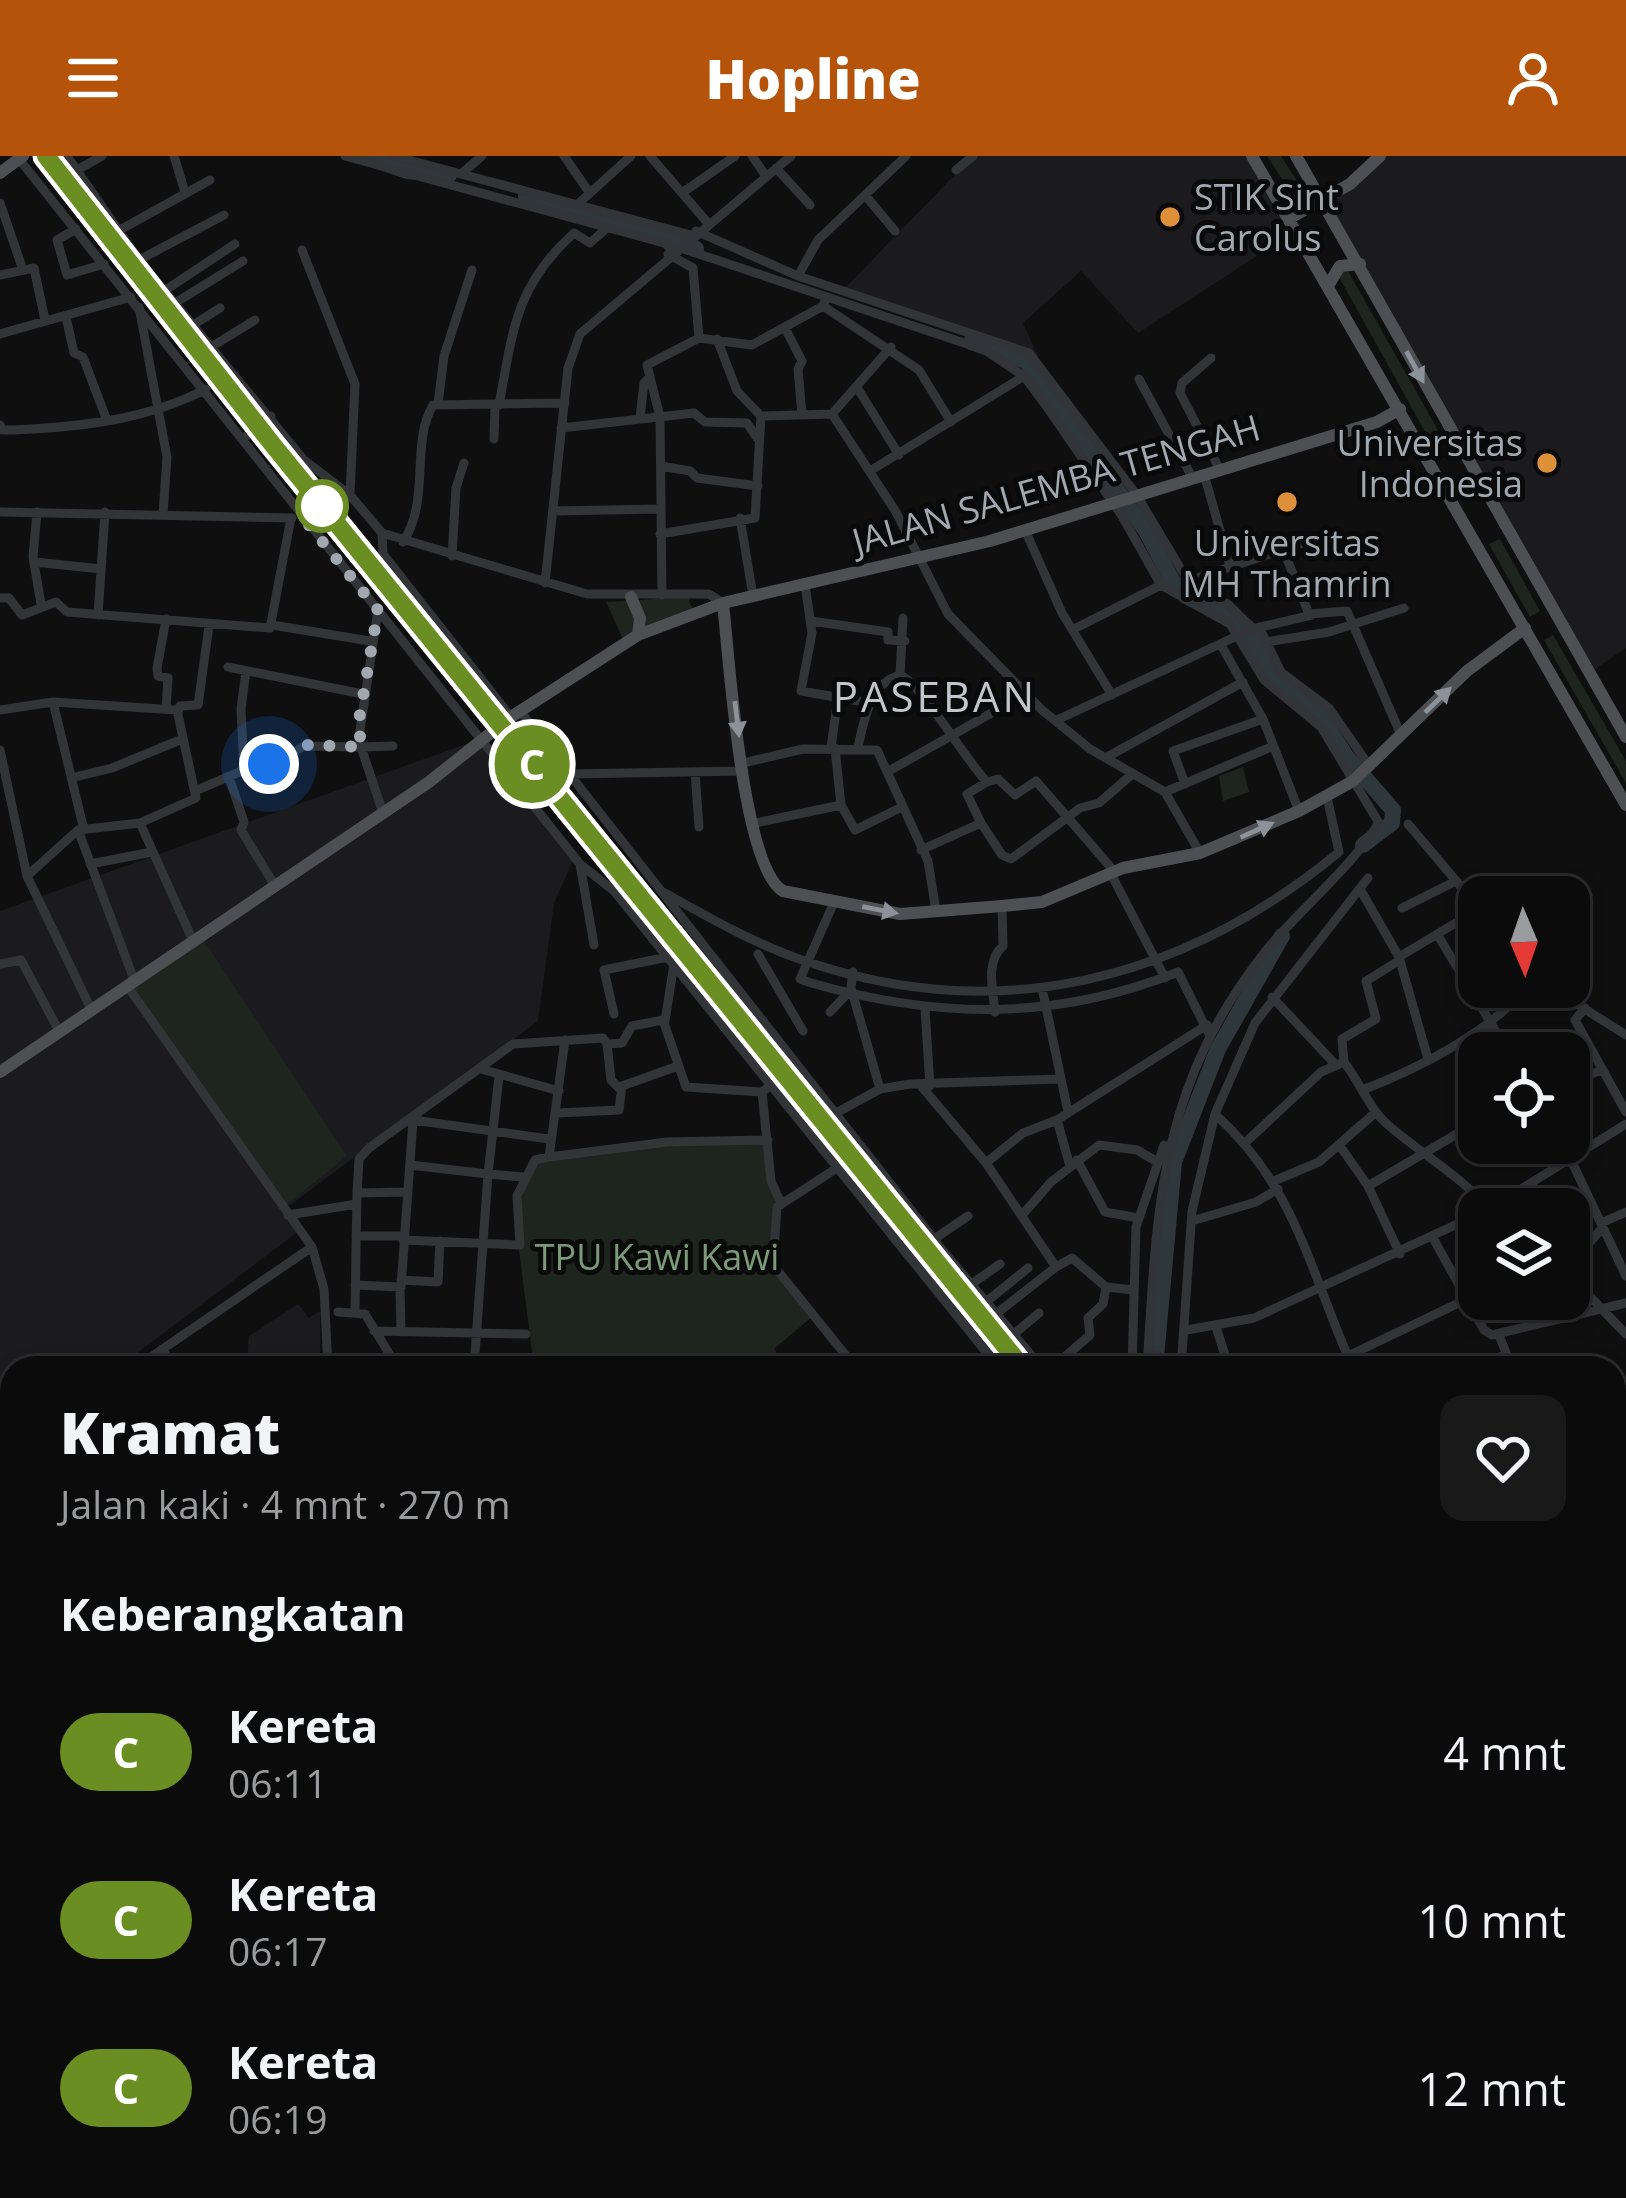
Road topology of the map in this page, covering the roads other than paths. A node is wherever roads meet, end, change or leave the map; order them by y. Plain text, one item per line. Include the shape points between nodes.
1 (67, 156) edge
2 (102, 156) edge
3 (174, 156) edge
4 (345, 156) edge
5 (393, 156) edge
6 (565, 156) edge
7 (631, 156) edge
8 (650, 156) edge
9 (735, 156) edge
10 (752, 156) edge
11 (790, 156) edge
12 (906, 156) edge
13 (973, 156) edge
14 (1252, 156) edge
15 (1296, 156) edge
16 (1380, 156) edge
17 (21, 158) edge
18 (475, 158) edge
19 (776, 168) junction
20 (77, 170) junction
21 (956, 170) dead end
22 (0, 173) edge
23 (460, 174) junction
24 (766, 176) junction
25 (210, 180) dead end
26 (185, 192) junction
27 (590, 192) junction
28 (863, 193) junction
29 (682, 194) junction
30 (1323, 198) junction
31 (0, 203) edge
32 (579, 203) junction
33 (810, 205) dead end
34 (224, 215) dead end
35 (1290, 218) junction
36 (707, 222) junction
37 (608, 227) junction
38 (76, 230) junction
39 (118, 231) junction
40 (895, 231) dead end
41 (682, 243) junction
42 (235, 244) dead end
43 (302, 250) dead end
44 (140, 260) junction
45 (243, 261) dead end
46 (104, 264) junction
47 (1360, 264) junction
48 (23, 270) junction
49 (472, 270) dead end
50 (0, 275) edge
51 (798, 276) junction
52 (1329, 284) junction
53 (164, 291) junction
54 (131, 297) junction
55 (175, 302) junction
56 (824, 302) junction
57 (139, 307) junction
58 (220, 308) dead end
59 (66, 317) junction
60 (45, 320) junction
61 (255, 320) dead end
62 (193, 325) junction
63 (785, 328) junction
64 (0, 334) edge
65 (699, 338) junction
66 (717, 339) junction
67 (212, 346) junction
68 (891, 347) junction
69 (1211, 358) dead end
70 (649, 371) junction
71 (1024, 376) junction
72 (1139, 379) dead end
73 (206, 389) junction
74 (858, 389) junction
75 (565, 403) junction
76 (438, 404) junction
77 (497, 406) junction
78 (1400, 409) junction
79 (156, 411) junction
80 (832, 414) junction
81 (802, 415) junction
82 (271, 416) junction
83 (761, 416) junction
84 (660, 417) junction
85 (106, 418) junction
86 (640, 418) junction
87 (951, 422) junction
88 (0, 425) edge
89 (561, 428) junction
90 (245, 437) junction
91 (494, 439) dead end
92 (759, 441) junction
93 (899, 455) junction
94 (464, 463) dead end
95 (661, 466) junction
96 (1220, 470) junction
97 (870, 471) junction
98 (1198, 476) junction
99 (758, 486) junction
100 (350, 495) junction
101 (1134, 495) junction
102 (67, 499) dead end
103 (1113, 501) junction
104 (660, 508) junction
105 (0, 512) edge
106 (37, 512) junction
107 (66, 512) junction
108 (105, 512) junction
109 (554, 512) junction
110 (163, 514) junction
111 (297, 518) junction
112 (740, 518) junction
113 (1025, 530) junction
114 (382, 533) junction
115 (660, 534) junction
116 (1315, 539) dead end
117 (403, 542) junction
118 (1283, 549) junction
119 (452, 556) junction
120 (920, 558) junction
121 (35, 562) junction
122 (1230, 566) junction
123 (101, 569) junction
124 (1188, 581) junction
125 (544, 583) junction
126 (806, 585) junction
127 (1161, 585) junction
128 (662, 595) junction
129 (753, 596) junction
130 (631, 597) junction
131 (0, 598) edge
132 (723, 603) junction
133 (41, 604) junction
134 (1404, 608) dead end
135 (378, 610) junction
136 (98, 615) junction
137 (1312, 615) junction
138 (902, 618) dead end
139 (166, 619) junction
140 (811, 621) junction
141 (209, 626) junction
142 (272, 626) junction
143 (1352, 626) junction
144 (1255, 628) junction
145 (1525, 628) junction
146 (1074, 629) junction
147 (638, 634) junction
148 (1239, 635) junction
149 (370, 640) junction
150 (905, 641) junction
151 (1266, 642) junction
152 (1221, 645) junction
153 (228, 668) dead end
154 (247, 671) junction
155 (900, 675) junction
156 (1244, 682) junction
157 (363, 694) junction
158 (1025, 694) junction
159 (1112, 695) junction
160 (838, 697) junction
161 (53, 702) junction
162 (870, 703) junction
163 (0, 710) edge
164 (172, 711) junction
165 (515, 714) junction
166 (1263, 719) junction
167 (1057, 720) junction
168 (950, 736) junction
169 (1401, 736) junction
170 (1626, 737) edge
171 (482, 738) junction
172 (180, 740) junction
173 (393, 746) dead end
174 (362, 747) junction
175 (858, 747) junction
176 (833, 748) junction
177 (1271, 748) junction
178 (0, 750) edge
179 (1107, 757) junction
180 (743, 767) junction
181 (244, 770) junction
182 (695, 772) junction
183 (886, 772) junction
184 (568, 774) junction
185 (1361, 774) junction
186 (1130, 776) junction
187 (230, 777) junction
188 (71, 778) junction
189 (987, 782) junction
190 (1185, 784) junction
191 (195, 791) junction
192 (1165, 792) junction
193 (1327, 796) junction
194 (841, 805) junction
195 (1626, 805) edge
196 (902, 807) junction
197 (1299, 811) junction
198 (383, 813) junction
199 (1069, 819) junction
200 (140, 823) junction
201 (981, 823) junction
202 (751, 824) junction
203 (1408, 824) dead end
204 (699, 827) dead end
205 (81, 830) junction
206 (921, 850) junction
207 (152, 852) junction
208 (1200, 853) junction
209 (580, 864) junction
210 (90, 865) junction
211 (1112, 872) junction
212 (27, 876) junction
213 (1368, 878) dead end
214 (1454, 883) junction
215 (275, 886) junction
216 (1458, 887) edge
217 (1360, 889) junction
218 (657, 891) junction
219 (835, 900) junction
220 (1002, 906) junction
221 (1402, 908) dead end
222 (936, 911) junction
223 (1458, 921) edge
224 (1437, 934) junction
225 (194, 943) junction
226 (594, 945) dead end
227 (762, 950) junction
228 (1158, 958) junction
229 (1399, 959) junction
230 (671, 960) junction
231 (806, 962) junction
232 (0, 964) edge
233 (853, 972) junction
234 (1165, 978) junction
235 (132, 984) junction
236 (1042, 988) junction
237 (993, 991) junction
238 (850, 994) junction
239 (1272, 997) junction
240 (1503, 1008) edge
241 (1585, 1008) joint
242 (91, 1009) junction
243 (925, 1009) junction
244 (1045, 1009) junction
245 (830, 1012) dead end
246 (995, 1012) junction
247 (614, 1014) dead end
248 (1489, 1020) junction
249 (665, 1021) junction
250 (1208, 1029) junction
251 (59, 1031) junction
252 (802, 1031) dead end
253 (1496, 1032) edge
254 (1626, 1035) edge
255 (565, 1040) junction
256 (607, 1044) junction
257 (1428, 1059) junction
258 (1339, 1062) junction
259 (678, 1066) junction
260 (481, 1069) junction
261 (1601, 1070) junction
262 (0, 1072) edge
263 (1590, 1075) edge
264 (499, 1077) junction
265 (1059, 1079) junction
266 (926, 1086) junction
267 (620, 1088) junction
268 (766, 1089) junction
269 (880, 1089) junction
270 (1365, 1089) junction
271 (559, 1091) junction
272 (1068, 1112) junction
273 (1376, 1112) junction
274 (1626, 1112) edge
275 (557, 1113) junction
276 (836, 1113) junction
277 (1215, 1114) junction
278 (413, 1120) junction
279 (1057, 1120) junction
280 (1626, 1124) edge
281 (496, 1129) junction
282 (1458, 1132) edge
283 (1169, 1136) junction
284 (549, 1139) junction
285 (768, 1140) junction
286 (1246, 1142) junction
287 (1340, 1146) junction
288 (1590, 1147) edge
289 (1419, 1152) junction
290 (549, 1157) junction
291 (1154, 1160) junction
292 (986, 1163) junction
293 (1074, 1163) junction
294 (1564, 1164) edge
295 (1576, 1164) edge
296 (410, 1165) junction
297 (837, 1168) junction
298 (488, 1174) junction
299 (523, 1177) junction
300 (1276, 1185) junction
301 (1368, 1186) junction
302 (1472, 1188) edge
303 (1526, 1188) edge
304 (408, 1192) junction
305 (357, 1198) junction
306 (781, 1203) junction
307 (1626, 1212) edge
308 (1023, 1214) junction
309 (288, 1215) junction
310 (968, 1216) dead end
311 (1139, 1217) junction
312 (1192, 1221) junction
313 (1458, 1225) edge
314 (1602, 1225) junction
315 (356, 1236) junction
316 (403, 1238) junction
317 (1433, 1238) junction
318 (934, 1239) junction
319 (440, 1241) junction
320 (1590, 1241) edge
321 (483, 1243) junction
322 (312, 1246) junction
323 (1400, 1254) junction
324 (1000, 1264) dead end
325 (1056, 1267) junction
326 (1028, 1268) dead end
327 (1626, 1276) edge
328 (973, 1283) junction
329 (1458, 1283) edge
330 (400, 1284) junction
331 (356, 1285) junction
332 (1106, 1287) junction
333 (1326, 1289) junction
334 (1134, 1290) junction
335 (1590, 1297) edge
336 (986, 1302) junction
337 (1458, 1303) edge
338 (1626, 1303) edge
339 (355, 1311) junction
340 (1603, 1311) junction
341 (338, 1312) dead end
342 (1039, 1313) dead end
343 (996, 1314) junction
344 (1479, 1320) edge
345 (1216, 1327) junction
346 (1187, 1330) junction
347 (374, 1331) junction
348 (401, 1332) junction
349 (526, 1334) dead end
350 (1015, 1334) junction
351 (1626, 1334) edge
352 (472, 1335) junction
353 (1499, 1335) junction
354 (162, 1349) junction
355 (1506, 1354) joint
356 (152, 1356) edge
357 (166, 1356) edge
358 (327, 1356) edge
359 (390, 1356) edge
360 (473, 1356) edge
361 (846, 1356) edge
362 (987, 1356) edge
363 (1032, 1356) edge
364 (1066, 1356) edge
365 (1132, 1356) edge
366 (1147, 1356) edge
367 (1183, 1356) edge
368 (1226, 1356) edge
369 (1348, 1356) joint
370 (1502, 1356) edge

1 - 20 street
2 - 20 street
3 - 26 street
4 - 37 street
5 - 23 street
6 - 27 street
7 - 27 street
8 - 29 street
9 - 29 street
10 - 24 street
11 - 19 street
12 - 28 street
13 - 21 street
14 - 35 main road
15 - 30 main road
16 - 30 main road
17 - 22 main road
17 - 38 street
18 - 23 street
19 - 24 street
19 - 33 street
20 - 39 street
23 - 32 street
24 - 36 street
25 - 26 street
26 - 39 street
27 - 32 street
28 - 40 street
28 - 51 street via 818,240
29 - 36 street
30 - 35 main road
30 - 47 main road
31 - 48 street
32 - 41 street
34 - 44 street
35 - 52 main road
36 - 41 street
37 - 41 street
37 - 77 street via 590,243 574,233 534,274
38 - 46 street
38 - 46 street via 57,240 67,275
39 - 44 street
41 - 51 street
41 - 56 street
41 - 65 street via 693,268
41 - 75 street via 586,325 572,352
42 - 53 street
43 - 100 street via 355,384
44 - 53 street
45 - 55 street
46 - 54 street
47 - 52 main road via 1340,266
47 -> 170 main road
48 - 50 street
48 - 60 street via 34,268
49 - 76 street
51 - 101 street via 1029,353
52 - 78 main road
53 - 55 street
54 - 57 street
54 - 59 street
55 - 62 street
56 - 63 street
56 - 68 street
56 - 71 street via 986,350
57 - 73 street
57 - 79 street
58 - 62 street
59 - 60 street
59 - 85 street
60 - 64 street
61 - 67 street
62 - 67 street
63 - 66 street via 752,345
63 - 81 street via 802,362
65 - 66 street
65 - 70 street
66 - 83 street via 737,391
67 - 82 street
68 - 74 street
68 - 87 street via 919,370
69 - 96 street via 1180,393
70 - 84 street
70 - 86 street
71 - 87 street
71 - 103 street
72 - 98 street
73 - 79 street
73 - 90 street
74 - 80 street
74 - 93 street
75 - 77 street
75 - 89 street
76 - 77 street
76 - 117 street via 429,409 422,491
77 - 91 street
78 - 96 main road, JALAN SALEMBA TENGAH
78 - 145 main road
79 - 85 street
79 - 110 street via 166,457
80 - 81 street
80 - 97 street
81 - 83 street
82 - 90 street
82 - 100 street via 311,468
83 - 92 street
84 - 86 street
84 - 92 street via 694,413 704,422 745,423
84 - 95 street
85 - 88 street via 50,428
86 - 89 street
87 - 93 street
89 - 109 street
90 - 111 street
92 - 99 street
93 - 97 street
94 - 119 street
95 - 99 street
95 - 104 street
96 - 98 main road, JALAN SALEMBA TENGAH
97 - 120 street
98 - 101 main road, JALAN SALEMBA TENGAH
98 - 122 street
99 - 112 street via 756,517
100 - 114 street
101 - 103 main road, JALAN SALEMBA TENGAH
101 - 124 street
102 - 107 street
103 - 113 main road, JALAN SALEMBA TENGAH
103 - 127 street
104 - 109 street
104 - 115 street
105 - 106 street
106 - 107 street
106 - 121 street
107 - 108 street
108 - 110 street
108 - 123 street
109 - 125 street
110 - 111 street
111 - 135 street
111 - 142 street via 278,569
112 - 115 street
112 - 129 street
113 - 120 main road, JALAN SALEMBA TENGAH
113 - 146 street
114 - 117 street
114 - 165 street via 383,554
115 - 128 street
116 - 118 street
117 - 119 street
118 - 122 street
118 - 137 street
119 - 125 street
120 - 126 main road, JALAN SALEMBA TENGAH
120 - 158 street via 947,614
121 - 123 street
121 - 133 street
122 - 124 street
123 - 136 street
124 - 144 street
125 - 130 street
126 - 129 main road, JALAN SALEMBA TENGAH
126 - 140 street
127 - 146 street
127 - 148 street
128 - 130 street
128 - 132 street via 709,594
129 - 132 main road, JALAN SALEMBA TENGAH
130 - 147 main road
131 - 133 street via 22,615
132 - 147 main road, JALAN SALEMBA TENGAH
132 -> 180 main road
133 - 136 street
134 - 143 street
135 - 149 street
135 - 171 street
136 - 139 street
137 - 143 street via 1342,609
137 - 144 street
138 - 150 street
139 - 141 street
139 - 164 street via 158,676 168,679
140 - 150 street
140 - 160 street via 801,691
141 - 142 street
141 - 164 street via 198,705
142 - 149 street
143 - 151 street
143 - 169 street
144 - 148 street
144 - 151 street
169 -> 145 main road
145 - 195 main road
146 - 159 street
147 - 165 main road, JALAN SALEMBA TENGAH
148 - 152 street
148 - 185 street via 1264,680
149 - 157 street
150 - 155 street
151 - 185 street via 1281,672 1329,708
152 - 156 street
152 - 159 street
153 - 154 street
154 - 157 street
154 - 181 street
155 - 162 street
155 - 168 street
156 - 166 street
156 - 179 street
157 - 174 street
158 - 167 street
158 - 168 street
159 - 167 street
160 - 162 street
160 - 176 street
161 - 163 street
161 - 164 street
161 - 188 street
162 - 175 street
164 - 172 street
165 - 171 main road, JALAN SALEMBA TENGAH
165 - 184 street
166 - 177 street
166 - 190 street via 1173,751
167 - 179 street
168 - 183 street
168 - 189 street
169 - 185 main road
171 - 198 main road, JALAN SALEMBA TENGAH
171 - 209 street
172 - 188 street
172 - 191 street
173 - 174 street
174 - 181 street via 304,746
174 - 198 street
175 - 176 street
175 - 183 street via 877,750
176 - 180 street
176 - 194 street
177 - 190 street
177 - 197 street
178 - 212 street
179 - 186 street
180 - 182 street
180 - 202 main road
181 - 187 street
182 - 184 street
182 - 204 street
183 - 196 street
184 - 218 street
185 - 193 main road
185 - 250 street via 1379,825
186 - 192 street
186 - 199 street
187 - 191 street
187 - 215 street via 241,830
188 - 205 street
189 - 199 street via 998,779 1016,795 1036,781
189 - 201 street via 968,793
190 - 192 street
191 - 200 street via 193,802
192 - 208 street
193 - 197 main road
193 - 228 street via 1339,852 1251,917
194 - 196 street via 856,830
194 - 202 street
196 - 206 street
208 -> 197 main road
198 - 215 main road, JALAN SALEMBA TENGAH
199 - 201 street via 1007,859
199 - 211 street
200 - 205 street
200 - 207 street
201 - 206 street
202 - 219 main road via 769,881
203 - 214 street
205 - 210 street
205 - 212 street
206 - 222 street
207 - 210 street
207 - 225 street
208 - 211 main road
209 - 226 street
209 - 230 street via 606,882
210 - 235 street
211 - 220 main road via 1042,902
211 - 228 street
212 - 242 street
213 - 217 street
214 - 216 street
214 - 221 street
215 - 225 main road, JALAN SALEMBA TENGAH
217 - 229 street
217 - 239 street
218 - 227 street
218 - 276 street
219 -> 222 main road via 900,914
219 - 231 street
220 - 222 main road
220 - 237 street
223 - 224 street
224 - 229 street
224 - 248 street
225 - 235 main road, JALAN SALEMBA TENGAH
227 - 231 street
227 - 252 street
228 - 234 street
228 - 236 street
229 - 257 street
229 - 258 street via 1366,981 1376,1019 1342,1039
230 - 247 street via 604,970
230 - 249 street
230 - 268 street
231 - 233 street
231 - 238 street via 800,979
232 - 251 street via 22,960
233 - 237 street
233 - 238 street
234 - 244 street
234 - 250 street via 1178,972
235 - 242 main road, JALAN SALEMBA TENGAH
235 - 309 street
236 - 237 street
236 - 244 street
237 - 246 street
238 - 243 street
238 - 245 street
238 - 269 street
239 - 258 street
239 - 277 street
240 - 248 street
241 - 254 street
241 - 261 street via 1575,1020
242 - 251 main road, JALAN SALEMBA TENGAH
243 - 246 street
243 - 266 street
244 - 246 street
244 - 265 street
248 - 253 street
248 - 257 street
249 - 256 street via 632,1026 622,1043
249 - 259 street
250 - 272 street
250 - 283 street
251 - 262 main road, JALAN SALEMBA TENGAH
255 - 256 street
255 - 260 street via 513,1044
255 - 271 street
256 - 267 street via 611,1080
257 - 270 street
258 - 270 street
258 - 286 street
259 - 267 street
259 - 268 street via 692,1090
260 - 264 street
260 - 278 street
261 - 263 street
261 - 274 street
264 - 271 street
264 - 281 street
265 - 266 street
265 - 272 street
266 - 269 street
266 - 292 street
267 - 275 street via 619,1110
268 - 285 street
268 - 297 street
269 - 276 street
270 - 273 street
271 - 275 street
272 - 279 street
273 - 287 street
273 - 289 street
275 - 284 street
276 - 318 street
277 - 286 street
277 - 312 street
278 - 281 street
278 - 296 street
278 - 305 street via 363,1154
279 - 292 street via 1022,1133
279 - 293 street
280 - 288 street
281 - 284 street
281 - 298 street
282 - 289 street
283 - 291 street
283 - 366 street via 1150,1264
284 - 290 street
285 - 290 street
285 - 306 street
286 - 300 street
287 - 300 street
287 - 301 street
289 - 301 street
289 - 302 street
290 - 299 street via 535,1160
291 - 293 street via 1105,1144
291 - 311 street
292 - 308 street
293 - 308 street
293 - 311 street via 1105,1213
294 - 303 street
295 - 314 street
296 - 298 street
296 - 304 street
297 - 306 street
297 - 362 street
298 - 299 street
298 - 321 street
299 - 321 street via 515,1218 520,1245
300 - 312 street via 1256,1202
300 - 333 street
301 - 323 street
304 - 305 street
304 - 316 street
305 - 309 street
305 - 315 street
306 - 361 street via 774,1270
307 - 314 street
308 - 325 street
309 - 322 street
310 - 318 street
311 - 334 street
312 - 346 street
313 - 317 street
314 - 320 street
314 - 327 street
315 - 316 street
315 - 331 street
316 - 319 street
316 - 330 street
317 - 323 street
317 - 329 street
318 - 328 street
319 - 321 street
319 - 330 street via 438,1282
321 - 352 street
322 - 354 street
322 - 358 street
323 - 333 street
324 - 328 street
325 - 332 street via 1073,1258
325 - 343 street
326 - 336 street
328 - 336 street
330 - 331 street
330 - 348 street
331 - 339 street
332 - 334 street
332 - 364 street via 1088,1320 1090,1335
333 - 345 street
333 - 369 street
334 - 365 street
335 - 340 street
336 - 343 street
337 - 369 street
338 - 340 street
339 - 341 street
339 - 347 street
340 - 351 street
340 - 353 street
342 - 350 street
343 - 350 street
344 - 353 street
345 - 346 street
345 - 368 street
346 - 367 street
347 - 348 street
347 - 359 street
348 - 352 street
349 - 352 street
350 - 363 street
352 - 360 street
353 - 355 street
354 - 356 street
354 - 357 street
355 - 370 street

